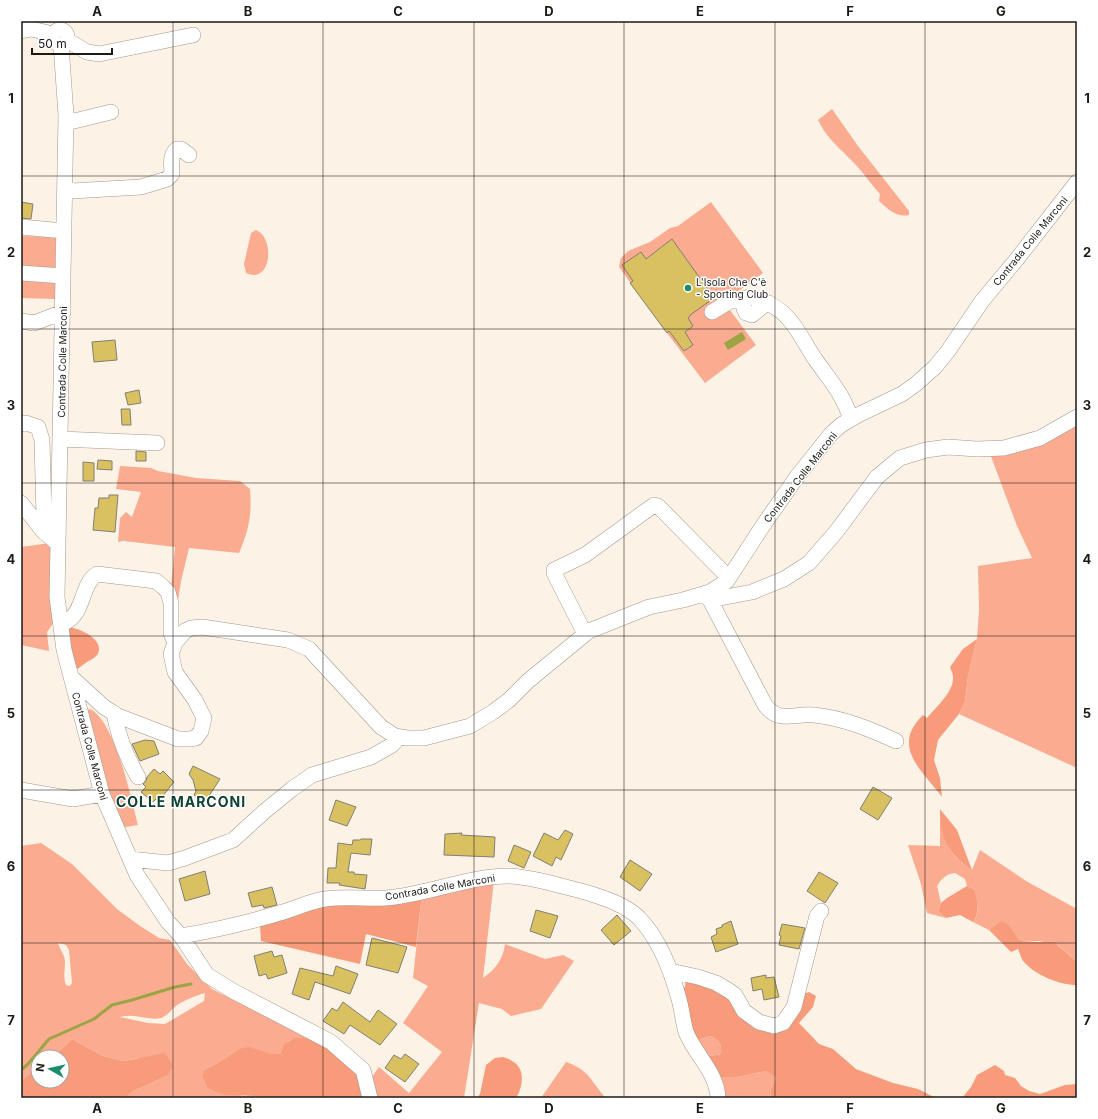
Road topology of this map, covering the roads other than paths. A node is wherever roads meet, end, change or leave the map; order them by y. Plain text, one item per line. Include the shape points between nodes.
1 (21, 32) edge
2 (63, 34) edge
3 (193, 34) dead end
4 (111, 112) dead end
5 (66, 124) junction
6 (190, 156) dead end
7 (1077, 182) edge
8 (65, 187) junction
9 (21, 227) edge
10 (64, 231) junction
11 (21, 273) edge
12 (64, 276) junction
13 (63, 312) junction
14 (712, 312) dead end
15 (21, 321) edge
16 (1077, 417) edge
17 (851, 419) junction
18 (21, 424) edge
19 (60, 439) junction
20 (157, 443) dead end
21 (21, 503) edge
22 (58, 522) junction
23 (58, 544) junction
24 (729, 578) junction
25 (706, 597) junction
26 (60, 625) junction
27 (585, 634) junction
28 (174, 643) junction
29 (72, 677) junction
30 (114, 713) junction
31 (399, 737) junction
32 (896, 741) dead end
33 (138, 776) dead end
34 (21, 790) edge
35 (102, 794) junction
36 (130, 859) junction
37 (821, 911) dead end
38 (181, 936) junction
39 (670, 971) junction
40 (370, 1098) edge
41 (718, 1098) edge

1 - 2 street via 31,29
2 - 3 street via 87,52 99,54
2 - 5 street, Contrada Colle Marconi
4 - 5 street
5 - 8 street, Contrada Colle Marconi
6 - 8 street via 181,149 176,149 171,159 172,174 159,182 102,190 72,191
7 - 17 street, Contrada Colle Marconi via 982,301 935,367 902,394
8 - 10 street, Contrada Colle Marconi
9 - 10 street
10 - 12 street, Contrada Colle Marconi
11 - 12 street
12 - 13 street, Contrada Colle Marconi
13 - 15 street via 34,322
13 - 19 street, Contrada Colle Marconi
14 - 17 street via 730,301 744,301 753,297 781,311 794,325 834,383
16 - 25 street via 1040,438 1004,448 948,447 900,458 877,477 809,563 784,580 752,592
17 - 24 street, Contrada Colle Marconi via 831,434 796,478
18 - 22 street via 38,427 42,440 44,516 47,521
19 - 20 street
19 - 22 street, Contrada Colle Marconi
21 - 23 street via 43,531
22 - 23 street, Contrada Colle Marconi
23 - 26 street, Contrada Colle Marconi via 57,597
24 - 25 street, Contrada Colle Marconi
24 - 27 street via 654,504 585,555 554,570
25 - 27 street, Contrada Colle Marconi via 649,607
25 - 32 street via 770,712 777,716 812,714 838,718
26 - 28 street via 71,620 80,605 90,578 97,574 146,579 156,581 168,592
26 - 29 street, Contrada Colle Marconi
27 - 31 street, Contrada Colle Marconi via 493,712 470,726 424,738
28 - 30 street, Contrada Colle Marconi via 172,662 175,672 204,718 201,731 196,738 178,739
28 - 31 street, Contrada Colle Marconi via 185,631 202,627 288,640 309,649 381,727
29 - 30 street, Contrada Colle Marconi
29 - 35 street, Contrada Colle Marconi
30 - 33 street via 129,762
31 - 36 street via 392,745 371,756 312,775 264,811 233,840 168,863
34 - 35 street via 73,799
35 - 36 street, Contrada Colle Marconi
36 - 38 street, Contrada Colle Marconi via 168,922
37 - 39 street via 794,1008 783,1023 774,1026 759,1022 744,1011 735,995 716,983
38 - 39 street, Contrada Colle Marconi via 223,928 325,899 385,898 416,894 484,878 510,876 570,888 620,904 638,917 655,937
38 - 40 street, Contrada Colle Marconi via 207,975 331,1042 363,1070
39 - 41 street, Contrada Colle Marconi via 686,1032 713,1077 718,1089

